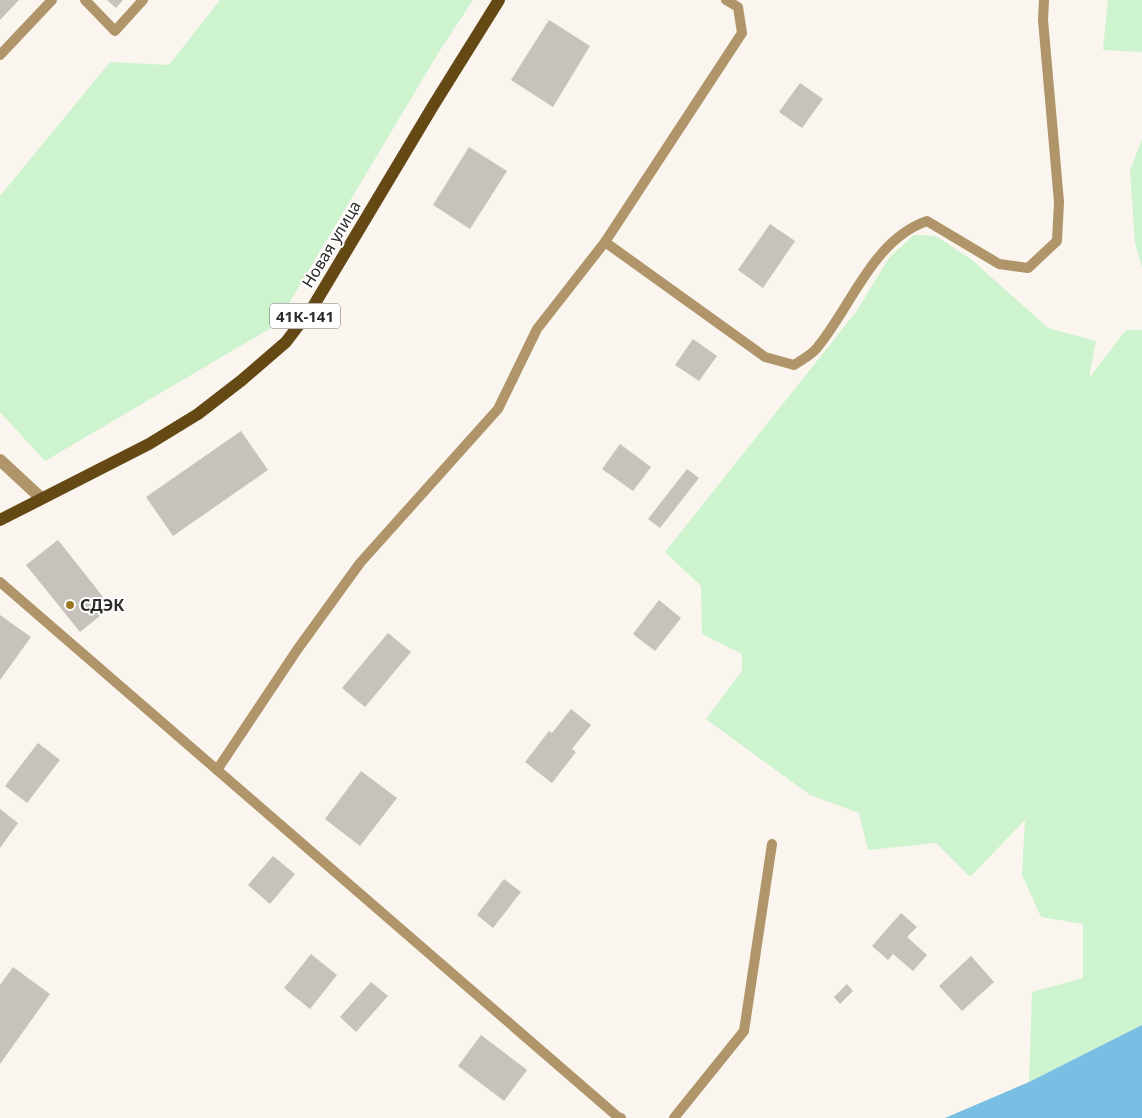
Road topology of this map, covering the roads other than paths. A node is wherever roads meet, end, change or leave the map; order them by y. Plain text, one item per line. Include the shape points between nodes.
1 (52, 0) edge
2 (85, 0) edge
3 (143, 0) edge
4 (499, 0) edge
5 (726, 0) edge
6 (1044, 0) edge
7 (0, 55) edge
8 (605, 242) junction
9 (0, 460) edge
10 (41, 498) junction
11 (0, 520) edge
12 (0, 582) edge
13 (217, 770) junction
14 (772, 844) dead end
15 (621, 1118) edge
16 (674, 1118) edge

1 - 7 lane
2 - 3 lane via 115,31
4 - 10 main road, Новая улица / 41К-141 via 314,305 286,342 198,414 149,444
5 - 8 lane via 738,7 742,33
6 - 8 lane via 1042,20 1059,202 1057,241 1028,268 999,264 927,221 915,225 886,247 815,351 794,365 765,358
8 - 13 lane via 537,329 498,409 360,563
9 - 10 street
10 - 11 main road, Новая улица / 41К-141
12 - 13 lane
13 - 15 lane
14 - 16 lane via 744,1031

